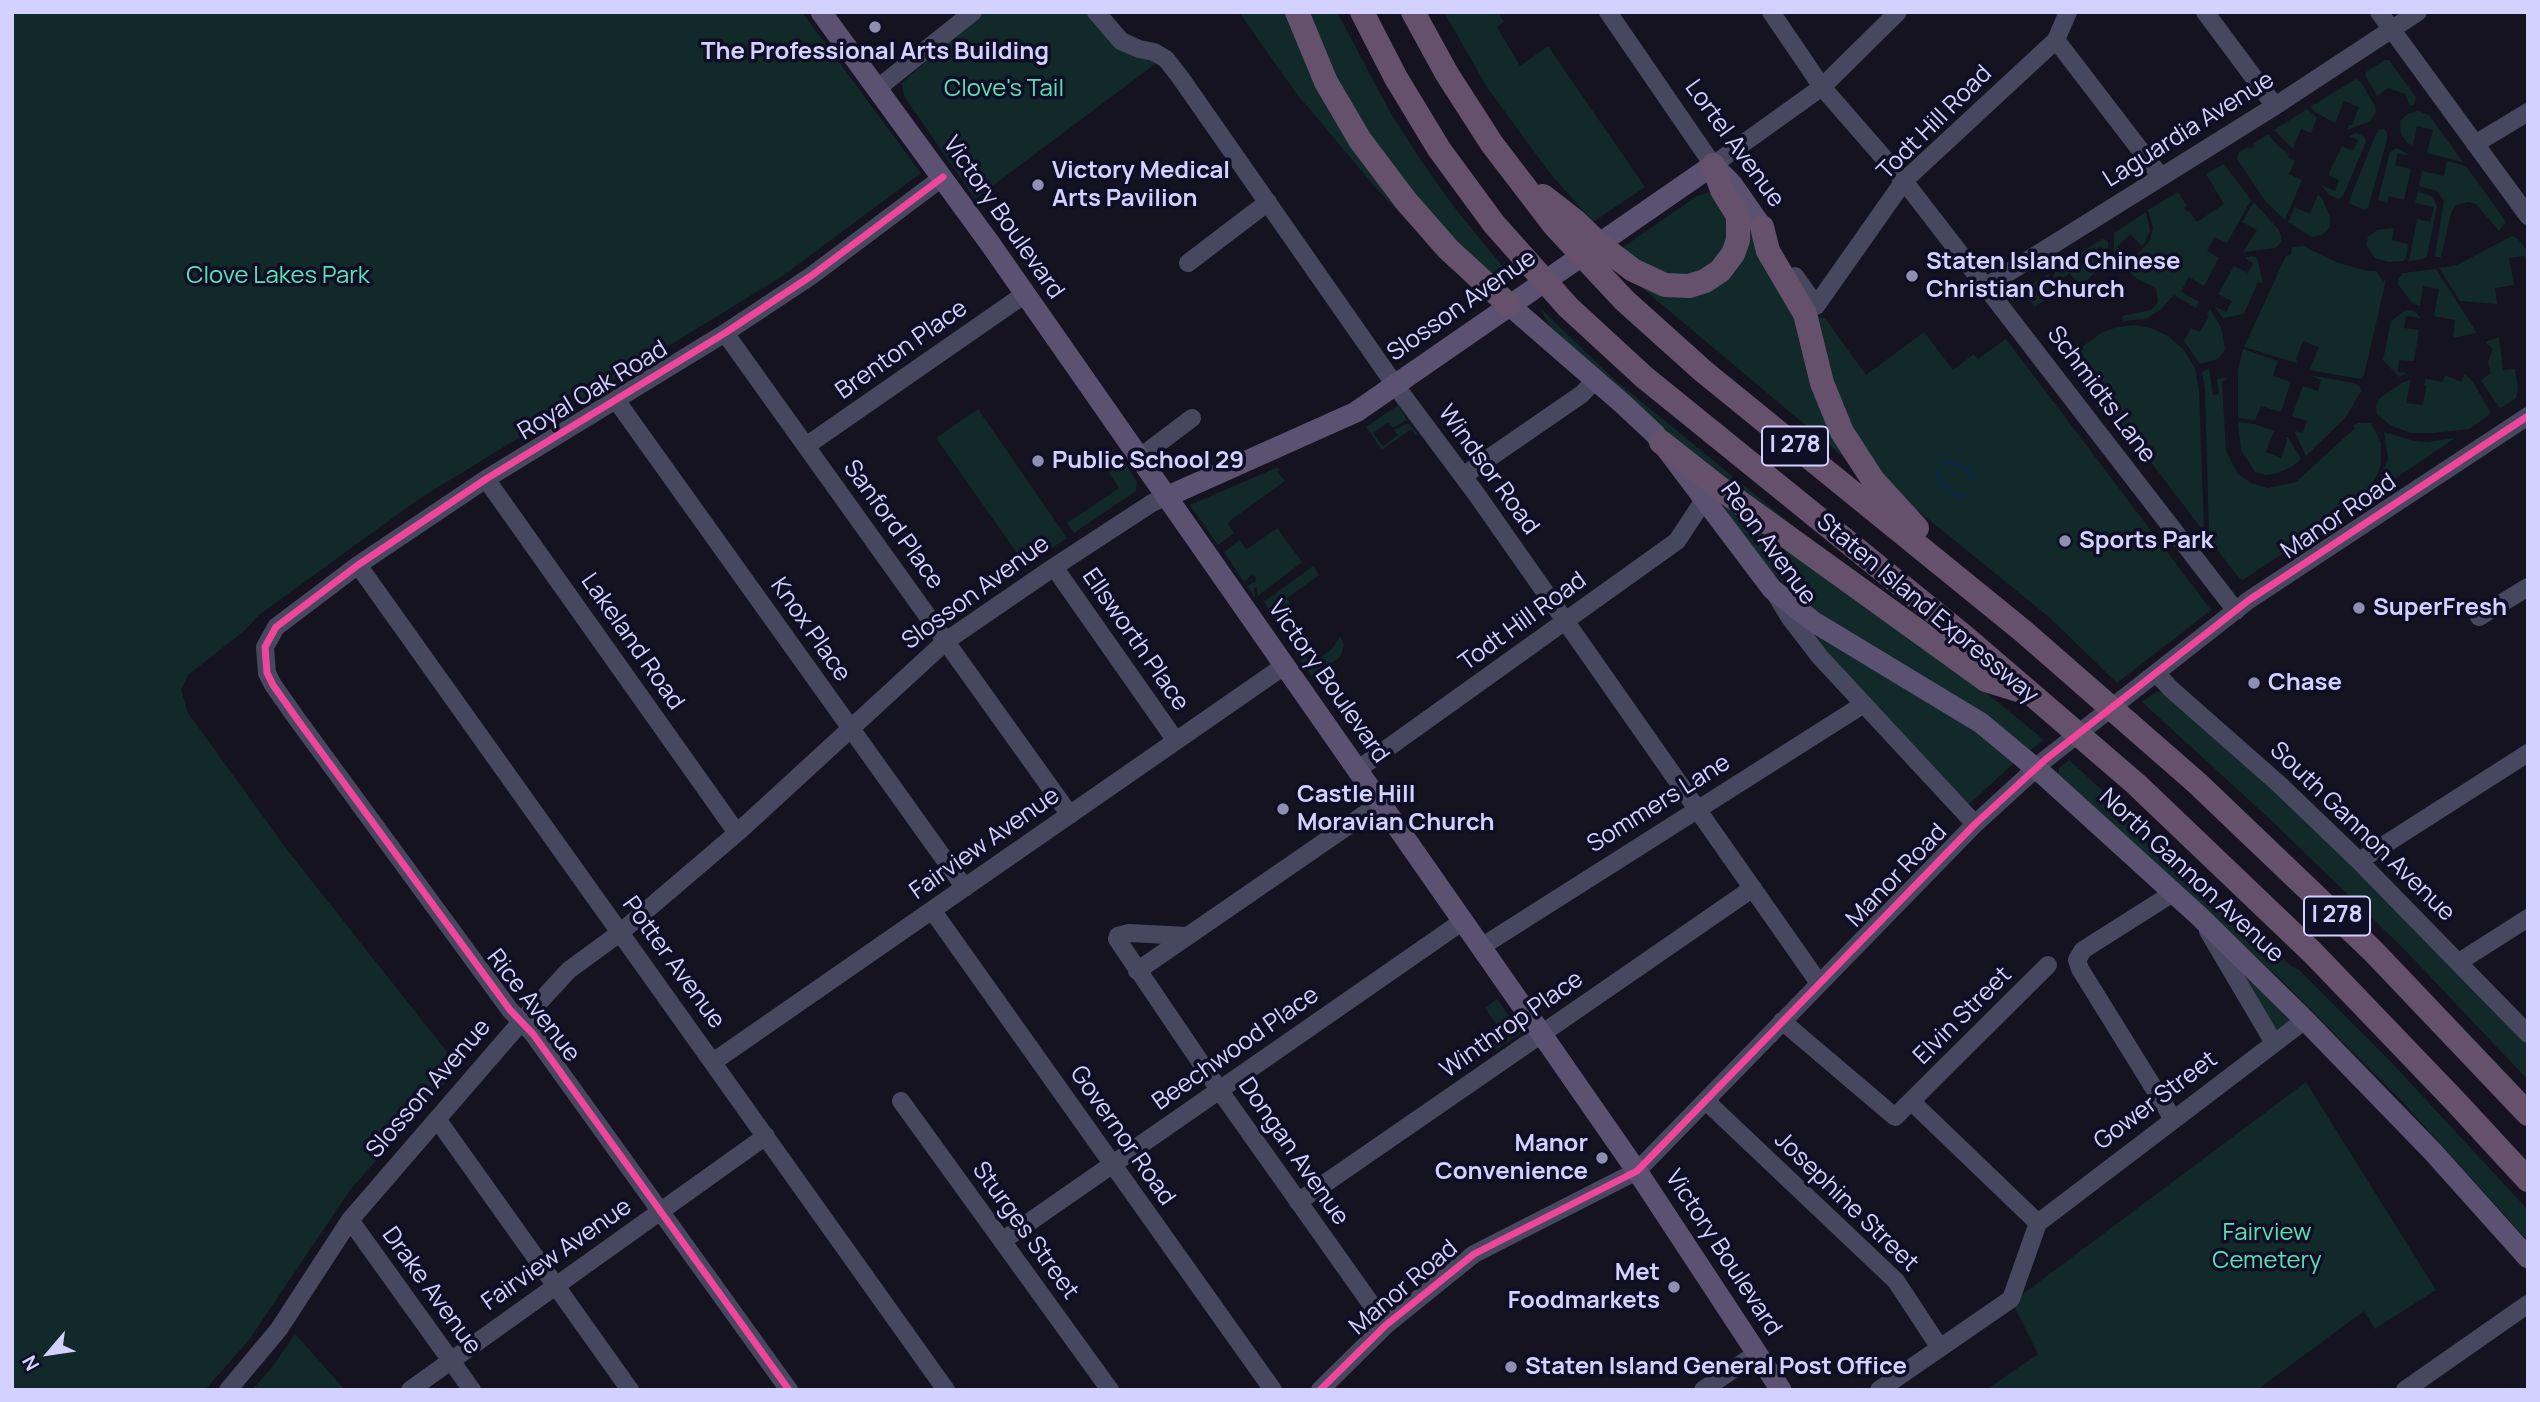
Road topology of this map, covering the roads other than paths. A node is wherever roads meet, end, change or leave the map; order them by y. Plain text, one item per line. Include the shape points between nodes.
1 (821, 12) edge
2 (974, 12) edge
3 (1096, 12) edge
4 (1297, 12) edge
5 (1362, 12) edge
6 (1413, 12) edge
7 (1608, 12) edge
8 (1770, 12) edge
9 (1898, 12) edge
10 (2068, 12) edge
11 (2205, 12) edge
12 (2379, 12) edge
13 (2417, 12) edge
14 (2392, 29) junction
15 (2056, 40) junction
16 (1822, 87) junction
17 (878, 88) junction
18 (2275, 106) junction
19 (2528, 111) edge
20 (2475, 144) junction
21 (1713, 165) junction
22 (943, 177) junction
23 (2161, 177) junction
24 (1904, 181) junction
25 (1268, 202) junction
26 (2528, 216) edge
27 (1567, 225) junction
28 (1762, 227) junction
29 (1188, 263) dead end
30 (1985, 287) junction
31 (1025, 294) junction
32 (1509, 304) junction
33 (1816, 306) joint
34 (725, 332) junction
35 (1595, 380) junction
36 (1395, 385) junction
37 (617, 400) junction
38 (2528, 415) edge
39 (1192, 418) dead end
40 (1661, 442) junction
41 (806, 446) junction
42 (1139, 458) junction
43 (1463, 476) junction
44 (486, 478) junction
45 (1166, 497) junction
46 (1704, 500) junction
47 (358, 565) junction
48 (1054, 568) junction
49 (2528, 587) edge
50 (1772, 589) junction
51 (1991, 604) junction
52 (2236, 611) junction
53 (2479, 617) dead end
54 (1566, 621) junction
55 (268, 641) joint
56 (946, 641) junction
57 (1284, 666) junction
58 (2157, 673) junction
59 (2029, 694) junction
60 (1864, 704) junction
61 (850, 729) junction
62 (1176, 741) junction
63 (2528, 753) edge
64 (2035, 768) junction
65 (1357, 770) junction
66 (1381, 803) junction
67 (1697, 809) junction
68 (1070, 815) junction
69 (1975, 824) junction
70 (737, 833) junction
71 (2359, 861) junction
72 (965, 888) junction
73 (1753, 888) junction
74 (2174, 893) junction
75 (932, 910) junction
76 (2199, 916) junction
77 (2528, 918) edge
78 (1463, 921) junction
79 (621, 932) junction
80 (1187, 936) junction
81 (1481, 947) junction
82 (2459, 962) junction
83 (2049, 965) dead end
84 (1137, 971) junction
85 (1819, 983) junction
86 (2305, 1020) junction
87 (1782, 1021) junction
88 (521, 1022) junction
89 (1542, 1034) junction
90 (2528, 1034) edge
91 (2274, 1043) junction
92 (713, 1062) junction
93 (1220, 1091) junction
94 (901, 1101) dead end
95 (1706, 1101) junction
96 (1911, 1101) junction
97 (2528, 1114) edge
98 (437, 1119) junction
99 (2172, 1119) junction
100 (766, 1136) junction
101 (1113, 1164) junction
102 (1637, 1171) junction
103 (2528, 1180) edge
104 (1298, 1202) junction
105 (661, 1211) junction
106 (350, 1220) junction
107 (2038, 1223) junction
108 (1002, 1241) junction
109 (2528, 1258) edge
110 (556, 1285) junction
111 (2528, 1304) edge
112 (1386, 1325) junction
113 (1940, 1348) junction
114 (1757, 1353) junction
115 (451, 1360) junction
116 (228, 1390) edge
117 (410, 1390) edge
118 (472, 1390) edge
119 (630, 1390) edge
120 (789, 1390) edge
121 (946, 1390) edge
122 (1110, 1390) edge
123 (1273, 1390) edge
124 (1320, 1390) edge
125 (1703, 1390) edge
126 (1782, 1390) edge
127 (1879, 1390) edge
128 (2405, 1390) edge

1 - 17 main road, Victory Boulevard
2 - 17 street
3 - 25 street, Windsor Road via 1121,41 1166,59
4 - 32 highway via 1326,82 1360,140 1441,241
5 - 59 highway, Staten Island Expressway / I 278 via 1439,149 1478,204 1568,307 1644,377
6 - 27 highway via 1469,109 1516,176
7 - 21 street, Lortel Avenue
8 - 16 street, Schmidts Lane
9 - 16 street, Slosson Avenue
10 - 15 street, Todt Hill Road
11 - 18 street
12 - 14 street
13 - 14 street, Laguardia Avenue
14 - 18 street, Laguardia Avenue
14 - 20 street
15 - 23 street
15 - 24 street, Todt Hill Road
16 - 21 street, Slosson Avenue
16 - 24 street, Schmidts Lane
17 - 22 main road, Victory Boulevard
18 - 23 street, Laguardia Avenue
19 - 20 street
20 - 26 street
21 - 27 highway via 1739,221 1735,247 1725,266 1705,281 1679,287 1657,282
21 - 28 main road, Lortel Avenue
21 - 32 main road, Slosson Avenue
22 - 31 main road, Victory Boulevard
22 - 34 street, Royal Oak Road via 811,276
23 - 30 street, Laguardia Avenue
24 - 30 street, Schmidts Lane
24 - 33 street, Todt Hill Road
25 - 29 street
25 - 36 street, Windsor Road
27 - 51 highway, Staten Island Expressway / I 278 via 1605,281 1647,322
28 - 33 street, Lortel Avenue
28 - 51 highway via 1769,251 1805,314 1826,396 1848,445 1882,490
30 - 52 street, Schmidts Lane
31 - 41 street, Brenton Place
31 - 42 main road, Victory Boulevard
32 - 35 main road, Reon Avenue
32 - 36 main road, Slosson Avenue
34 - 37 street, Royal Oak Road
34 - 41 street, Sanford Place
35 - 40 main road, Reon Avenue
35 - 43 street via 1582,394
36 - 43 street, Windsor Road
36 - 45 main road, Slosson Avenue via 1330,425
37 - 44 street, Royal Oak Road
37 - 61 street, Knox Place
38 - 52 street, Manor Road
39 - 42 street
40 - 46 main road, Reon Avenue
40 - 59 highway via 1986,680
41 - 56 street, Sanford Place
42 - 45 main road, Victory Boulevard
43 - 54 street, Windsor Road
44 - 47 street, Royal Oak Road
44 - 70 street, Lakeland Road
45 - 48 street, Slosson Avenue
45 - 57 main road, Victory Boulevard
46 - 50 main road, Reon Avenue
46 - 54 street, Todt Hill Road via 1677,541
47 - 55 street, Royal Oak Road via 276,627
47 - 79 street, Potter Avenue
48 - 56 street, Slosson Avenue
48 - 62 street, Ellsworth Place
49 - 53 street
50 - 60 street, Reon Avenue via 1800,632
50 - 64 main road, North Gannon Avenue via 1831,633 1981,723
51 - 97 highway, Staten Island Expressway / I 278 via 2247,829
52 - 58 street, Manor Road
54 - 65 street, Todt Hill Road
54 - 67 street, Windsor Road
55 - 88 street, Rice Avenue via 265,663 273,685
56 - 61 street, Slosson Avenue
56 - 68 street, Sanford Place
57 - 62 street, Fairview Avenue
57 - 65 main road, Victory Boulevard
58 - 64 street, Manor Road
58 - 71 street, South Gannon Avenue
59 - 103 highway, Staten Island Expressway / I 278 via 2102,755 2313,953
60 - 67 street, Sommers Lane
60 - 69 street, Reon Avenue
61 - 70 street, Slosson Avenue
61 - 72 street, Knox Place
62 - 68 street, Fairview Avenue
63 - 71 street
64 - 69 street, Manor Road
64 - 74 main road, North Gannon Avenue
65 - 66 main road, Victory Boulevard
66 - 78 main road, Victory Boulevard
66 - 80 street
67 - 73 street, Windsor Road
67 - 81 street, Sommers Lane
68 - 72 street, Fairview Avenue
69 - 85 street, Manor Road
70 - 79 street, Slosson Avenue
71 - 82 street, South Gannon Avenue
72 - 75 street, Fairview Avenue
73 - 85 street, Windsor Road
73 - 89 street, Winthrop Place
74 - 76 main road, North Gannon Avenue
74 - 99 street via 2083,950 2077,960
75 - 92 street, Fairview Avenue
75 - 101 street, Governor Road
76 - 86 main road, North Gannon Avenue
76 - 91 street
77 - 82 street
78 - 81 main road, Victory Boulevard
78 - 93 street, Beechwood Place
79 - 88 street, Slosson Avenue via 569,970
79 - 92 street, Potter Avenue
80 - 84 street
80 - 84 street, Dongan Avenue via 1118,936 1118,944
81 - 89 main road, Victory Boulevard
82 - 90 street, South Gannon Avenue
83 - 96 street, Elvin Street
84 - 93 street, Dongan Avenue
85 - 87 street, Manor Road
86 - 91 street, Gower Street
86 - 109 main road, North Gannon Avenue
87 - 95 street, Manor Road
87 - 96 street via 1895,1117
88 - 98 street, Slosson Avenue
88 - 105 street, Rice Avenue
89 - 102 main road, Victory Boulevard
89 - 104 street, Winthrop Place
91 - 99 street, Gower Street
92 - 100 street, Potter Avenue
93 - 101 street, Beechwood Place
93 - 104 street, Dongan Avenue
94 - 108 street, Sturges Street
95 - 102 street, Manor Road
95 - 113 street, Josephine Street via 1896,1281
96 - 107 street
98 - 106 street, Slosson Avenue
98 - 110 street
99 - 107 street, Gower Street
100 - 105 street, Fairview Avenue
100 - 121 street, Potter Avenue
101 - 108 street, Beechwood Place
101 - 123 street, Governor Road
102 - 112 street, Manor Road via 1474,1254
102 - 114 main road, Victory Boulevard
104 - 112 street, Dongan Avenue
105 - 110 street, Fairview Avenue
105 - 120 street, Rice Avenue
106 - 115 street, Drake Avenue
106 - 116 street, Slosson Avenue via 279,1329
107 - 113 street via 2011,1299
108 - 122 street, Sturges Street
110 - 115 street, Fairview Avenue
110 - 119 street
111 - 128 street
112 - 124 street, Manor Road
113 - 127 street
114 - 125 street
114 - 126 main road, Victory Boulevard
115 - 117 street, Fairview Avenue
115 - 118 street, Drake Avenue

